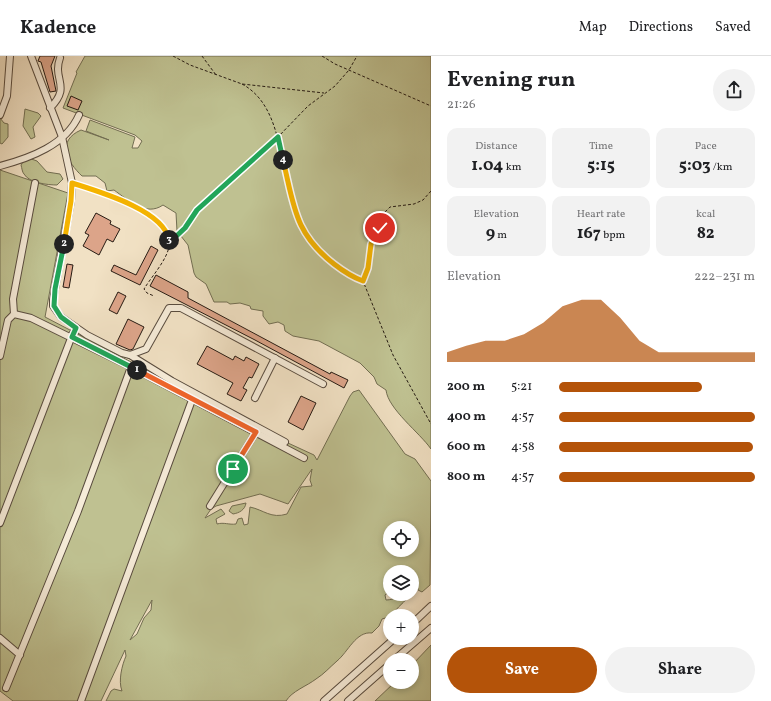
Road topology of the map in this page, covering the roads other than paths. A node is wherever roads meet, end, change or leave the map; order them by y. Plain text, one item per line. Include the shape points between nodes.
1 (10, 56) edge
2 (30, 56) edge
3 (60, 58) dead end
4 (50, 108) junction
5 (79, 115) dead end
6 (0, 116) edge
7 (62, 138) junction
8 (0, 166) edge
9 (35, 183) dead end
10 (14, 314) junction
11 (76, 328) junction
12 (72, 337) junction
13 (130, 355) junction
14 (0, 356) edge
15 (275, 358) junction
16 (131, 367) junction
17 (323, 384) dead end
18 (256, 398) dead end
19 (192, 400) junction
20 (256, 432) junction
21 (285, 442) dead end
22 (304, 458) dead end
23 (210, 506) dead end
24 (0, 523) edge
25 (431, 606) edge
26 (419, 617) edge
27 (431, 628) edge
28 (0, 638) edge
29 (387, 645) edge
30 (402, 653) edge
31 (20, 655) junction
32 (383, 670) edge
33 (6, 688) dead end
34 (81, 701) edge
35 (324, 701) edge
36 (348, 701) edge

1 - 6 street via 7,96
2 - 4 street
3 - 4 street via 56,68 62,86
4 - 7 street
5 - 7 street
7 - 8 street via 37,154
7 - 11 street via 72,183 53,300 56,312
9 - 10 street via 13,299
10 - 12 street via 31,318
10 - 14 street via 8,320
11 - 12 street
11 - 13 street
12 - 16 street
12 - 24 street
13 - 15 street via 146,350 166,312 174,307 185,310
13 - 21 street via 172,381
15 - 17 street
15 - 18 street
16 - 19 street
16 - 31 street via 78,511
19 - 20 street
19 - 34 street
20 - 22 street
20 - 23 street
25 - 26 street
27 - 30 street
28 - 31 street
29 - 35 street
31 - 33 street
32 - 36 street

